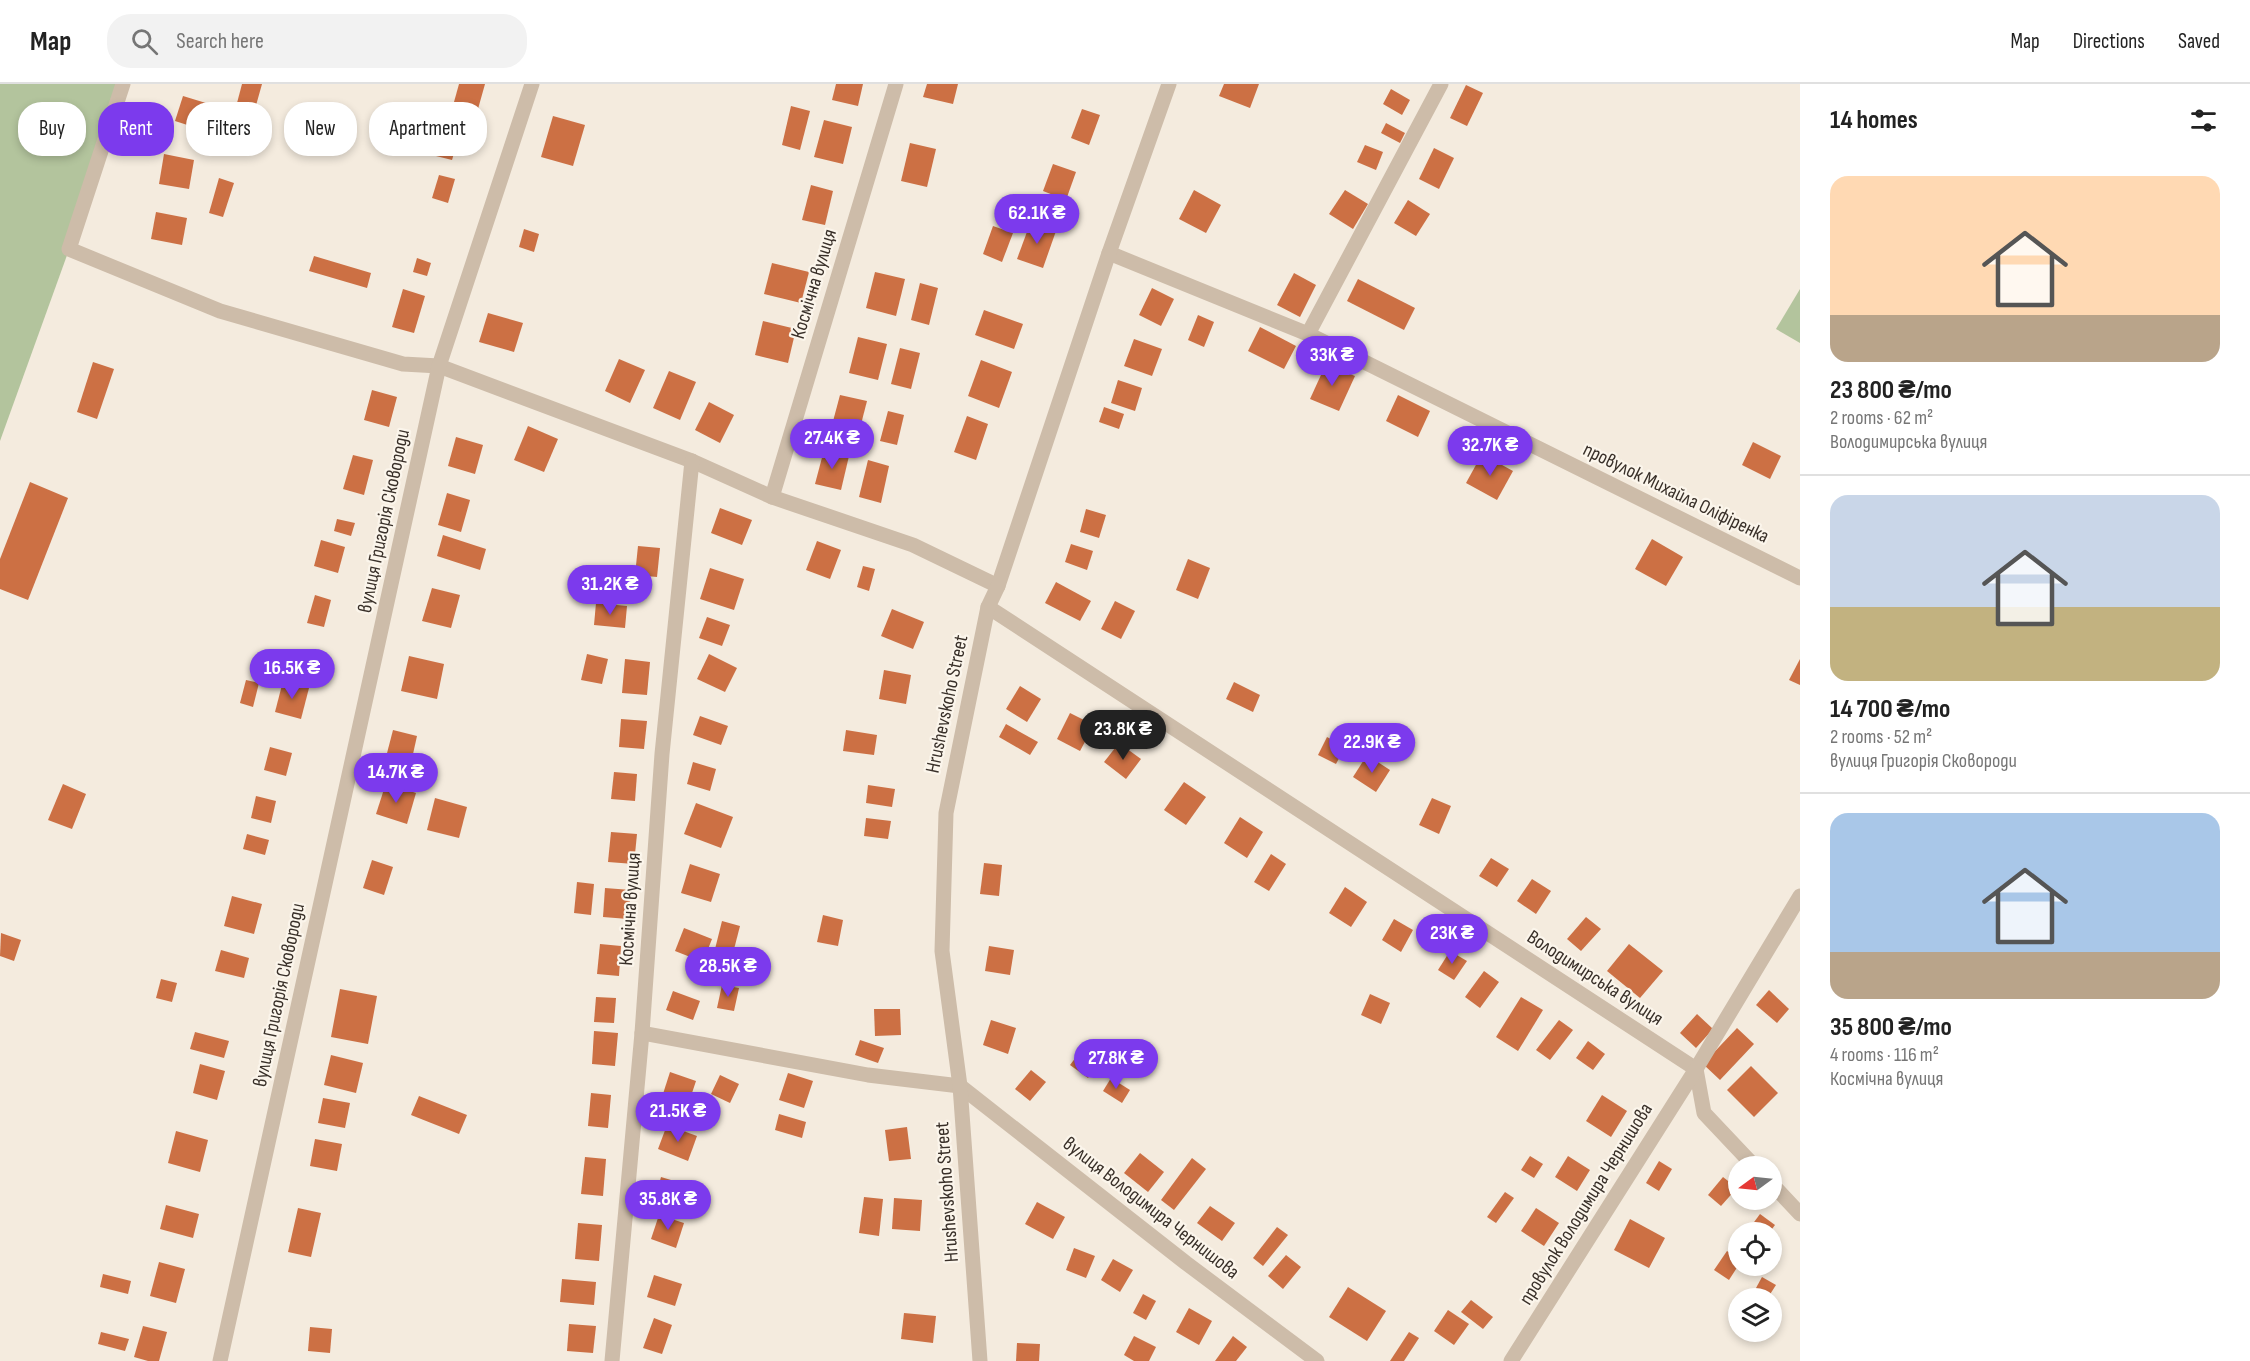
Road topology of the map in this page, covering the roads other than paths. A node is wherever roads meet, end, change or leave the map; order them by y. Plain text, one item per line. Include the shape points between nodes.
1 (123, 84) edge
2 (532, 84) edge
3 (896, 84) edge
4 (1169, 84) edge
5 (1441, 84) edge
6 (1109, 253) junction
7 (1308, 334) junction
8 (439, 366) junction
9 (692, 461) junction
10 (772, 497) junction
11 (1800, 578) edge
12 (999, 586) junction
13 (988, 607) junction
14 (1800, 896) edge
15 (642, 1033) junction
16 (1696, 1069) junction
17 (960, 1086) junction
18 (1745, 1156) edge
19 (1782, 1195) edge
20 (1800, 1214) edge
21 (220, 1361) edge
22 (612, 1361) edge
23 (980, 1361) edge
24 (1317, 1361) edge
25 (1511, 1361) edge

1 - 8 street via 69,249 220,310 403,364
2 - 8 street, вулиця Григорія Сковороди
3 - 10 street, Космічна вулиця
4 - 6 street, Hrushevskoho Street
5 - 7 street
6 - 7 street, провулок Михайла Оліфіренка
6 - 12 street, Hrushevskoho Street
7 - 11 street, провулок Михайла Оліфіренка
8 - 9 street
8 - 21 street, вулиця Григорія Сковороди
9 - 10 street
9 - 15 street, Космічна вулиця via 662,754
10 - 12 street via 913,545
12 - 13 street, Hrushevskoho Street
13 - 16 street, Володимирська вулиця
13 - 17 street, Hrushevskoho Street via 946,813 942,951
14 - 16 street
15 - 17 street via 868,1075
15 - 22 street, Космічна вулиця
16 - 18 street via 1704,1113
16 - 25 street, провулок Володимира Чернишова
17 - 23 street, Hrushevskoho Street
17 - 24 street, вулиця Володимира Чернишова
19 - 20 street

